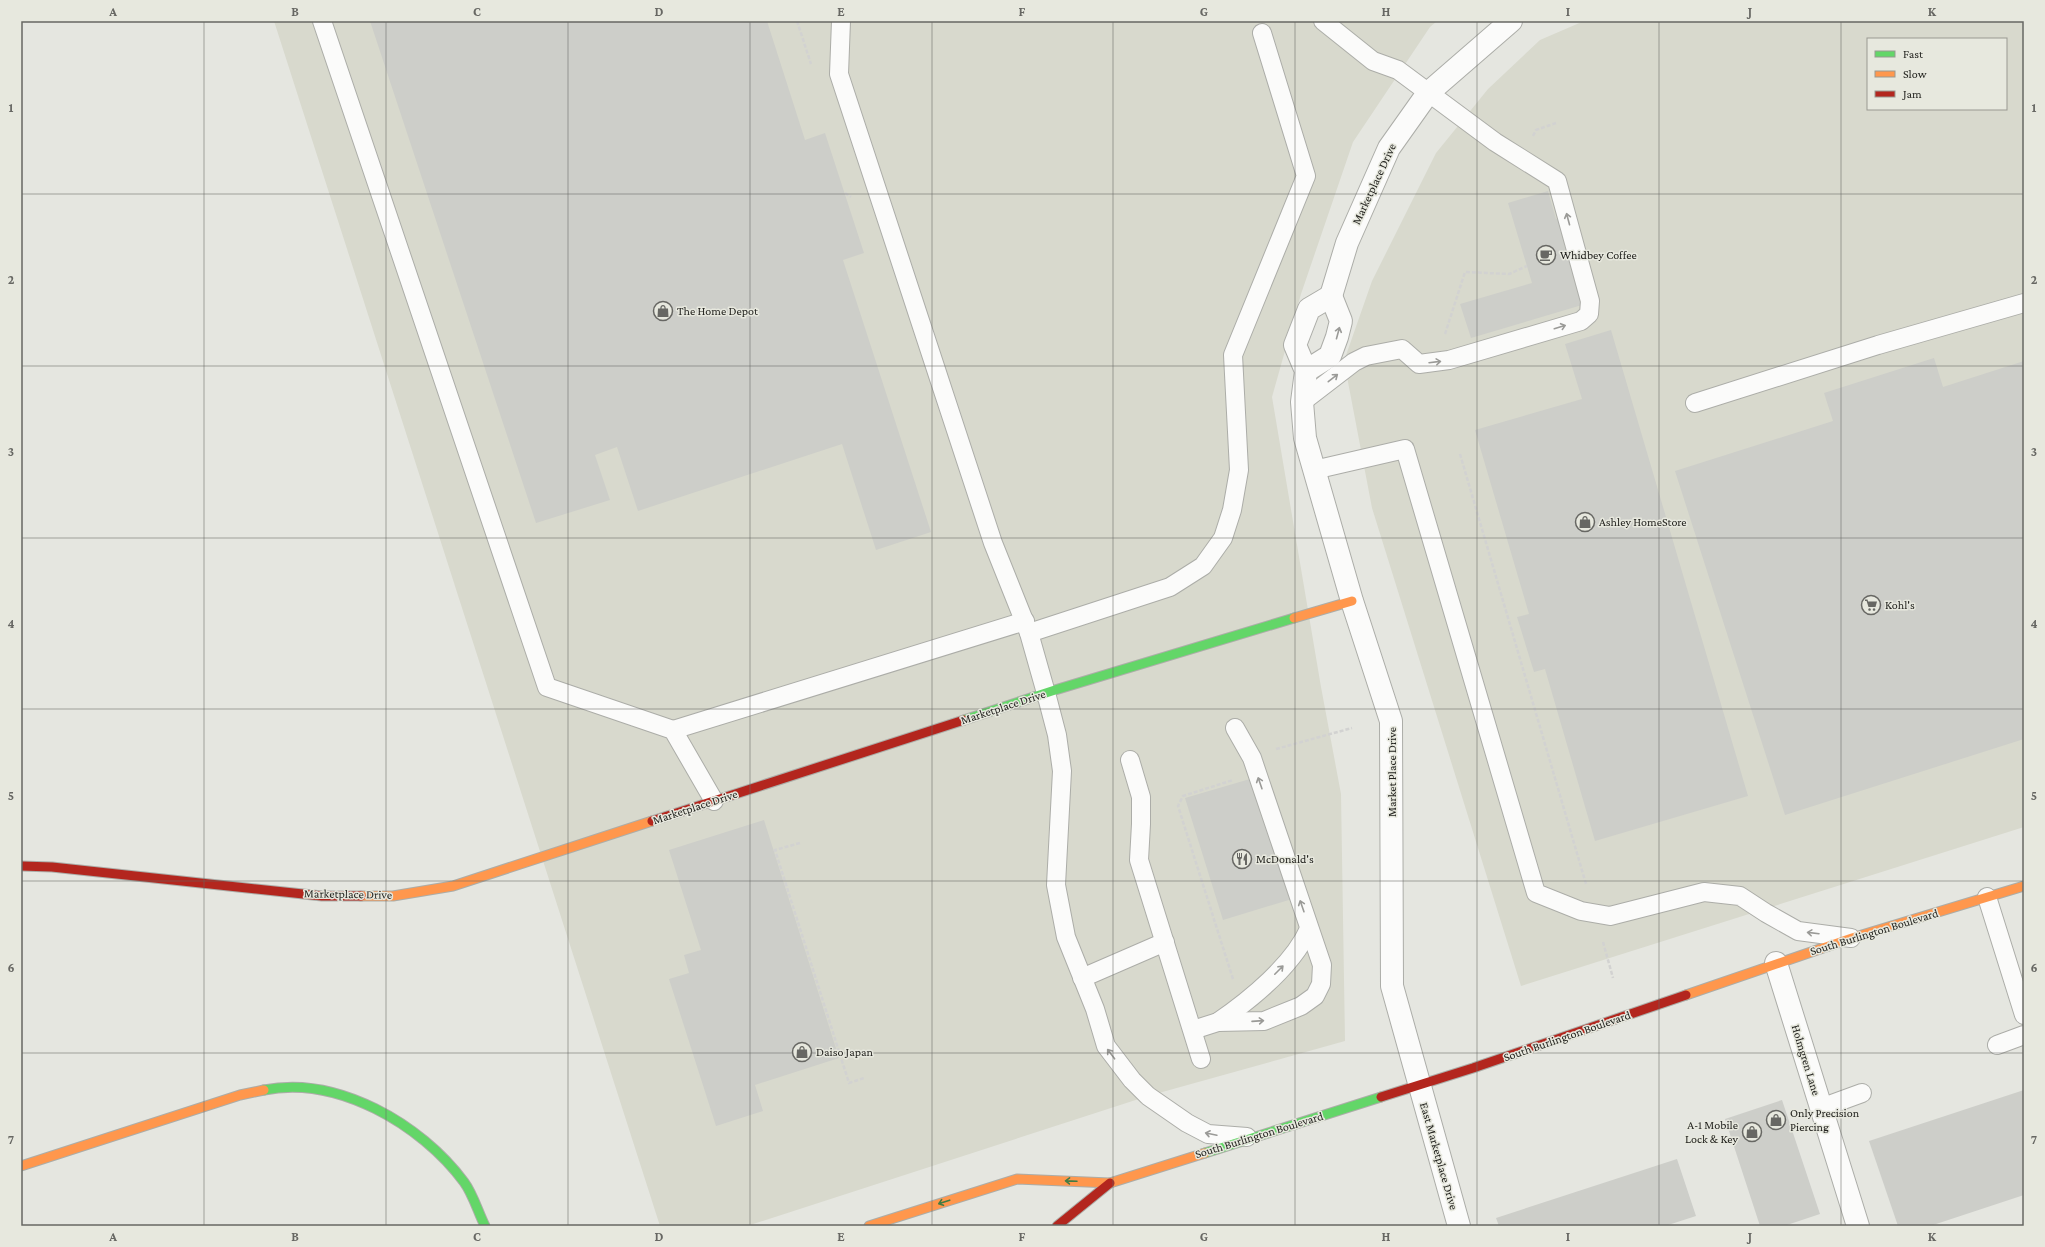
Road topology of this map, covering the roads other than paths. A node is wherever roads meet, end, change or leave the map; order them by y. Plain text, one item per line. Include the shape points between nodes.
1 (322, 21) edge
2 (841, 21) edge
3 (1324, 21) edge
4 (1511, 21) edge
5 (1262, 33) dead end
6 (1428, 93) junction
7 (1331, 296) junction
8 (2024, 303) edge
9 (1306, 371) junction
10 (1302, 402) junction
11 (1695, 404) dead end
12 (1314, 470) junction
13 (1352, 601) junction
14 (1027, 627) junction
15 (1046, 693) junction
16 (1235, 728) dead end
17 (673, 730) junction
18 (1130, 760) dead end
19 (714, 801) junction
20 (21, 866) edge
21 (2024, 886) edge
22 (1987, 897) junction
23 (1310, 929) junction
24 (1852, 938) junction
25 (1165, 942) junction
26 (1776, 963) junction
27 (1082, 978) junction
28 (2024, 1015) edge
29 (1218, 1022) junction
30 (1193, 1030) junction
31 (2024, 1035) edge
32 (1997, 1045) dead end
33 (1201, 1059) dead end
34 (1419, 1086) junction
35 (1862, 1093) dead end
36 (1821, 1108) junction
37 (1249, 1138) junction
38 (21, 1166) edge
39 (1110, 1183) junction
40 (484, 1226) edge
41 (869, 1226) edge
42 (1057, 1226) edge
43 (1460, 1226) edge
44 (1858, 1226) edge

1 - 17 lane via 547,687
2 - 14 lane via 839,74 992,543
3 - 6 lane via 1373,61 1398,70
4 - 6 street, Marketplace Drive
5 - 14 lane via 1306,176 1233,355 1239,470 1232,510 1223,538 1202,566 1170,587
6 - 7 street, Marketplace Drive via 1389,148 1347,243
10 -> 6 lane via 1354,362 1366,356 1402,349 1419,364 1449,360 1581,321 1589,314 1590,301 1557,181 1494,142
9 -> 7 street via 1330,356 1337,337 1341,321
7 - 9 street via 1309,309 1295,345
8 - 11 lane via 1878,345
9 - 10 street, Market Place Drive
10 - 12 street, Market Place Drive via 1305,438
12 - 13 street, Market Place Drive
24 -> 12 lane via 1798,931 1740,896 1704,892 1610,916 1581,911 1536,893 1405,449
13 - 15 main road, Marketplace Drive
13 - 34 street, Market Place Drive via 1392,721 1392,986
14 - 15 lane
14 - 17 lane
15 - 19 main road, Marketplace Drive
15 - 27 lane via 1057,735 1062,771 1056,885 1066,937
23 -> 16 lane via 1252,758
17 - 19 lane
18 - 25 lane via 1141,797 1139,860
19 - 20 main road, Marketplace Drive via 453,886 393,896 322,896 52,867
21 - 22 main road, South Burlington Boulevard
22 - 24 main road, South Burlington Boulevard
22 - 28 lane
29 -> 23 lane via 1244,1005 1292,958
29 -> 23 lane via 1264,1021 1301,1006 1315,996 1321,984 1322,965
24 - 26 main road, South Burlington Boulevard
25 - 27 lane
25 - 30 lane
26 - 34 main road, South Burlington Boulevard
26 - 36 street, Holmgren Lane
37 -> 27 lane via 1208,1134 1148,1096 1106,1046
29 - 30 lane
30 - 33 lane
31 - 32 lane
34 - 37 main road, South Burlington Boulevard
34 - 43 street, East Marketplace Drive
35 - 36 lane
36 - 44 street, Holmgren Lane
37 - 39 main road, South Burlington Boulevard
38 - 40 main road via 240,1095 278,1087 320,1090 368,1104 410,1129 441,1155 465,1184
39 -> 41 main road, South Burlington Boulevard via 1016,1179
39 - 42 main road, South Burlington Boulevard

